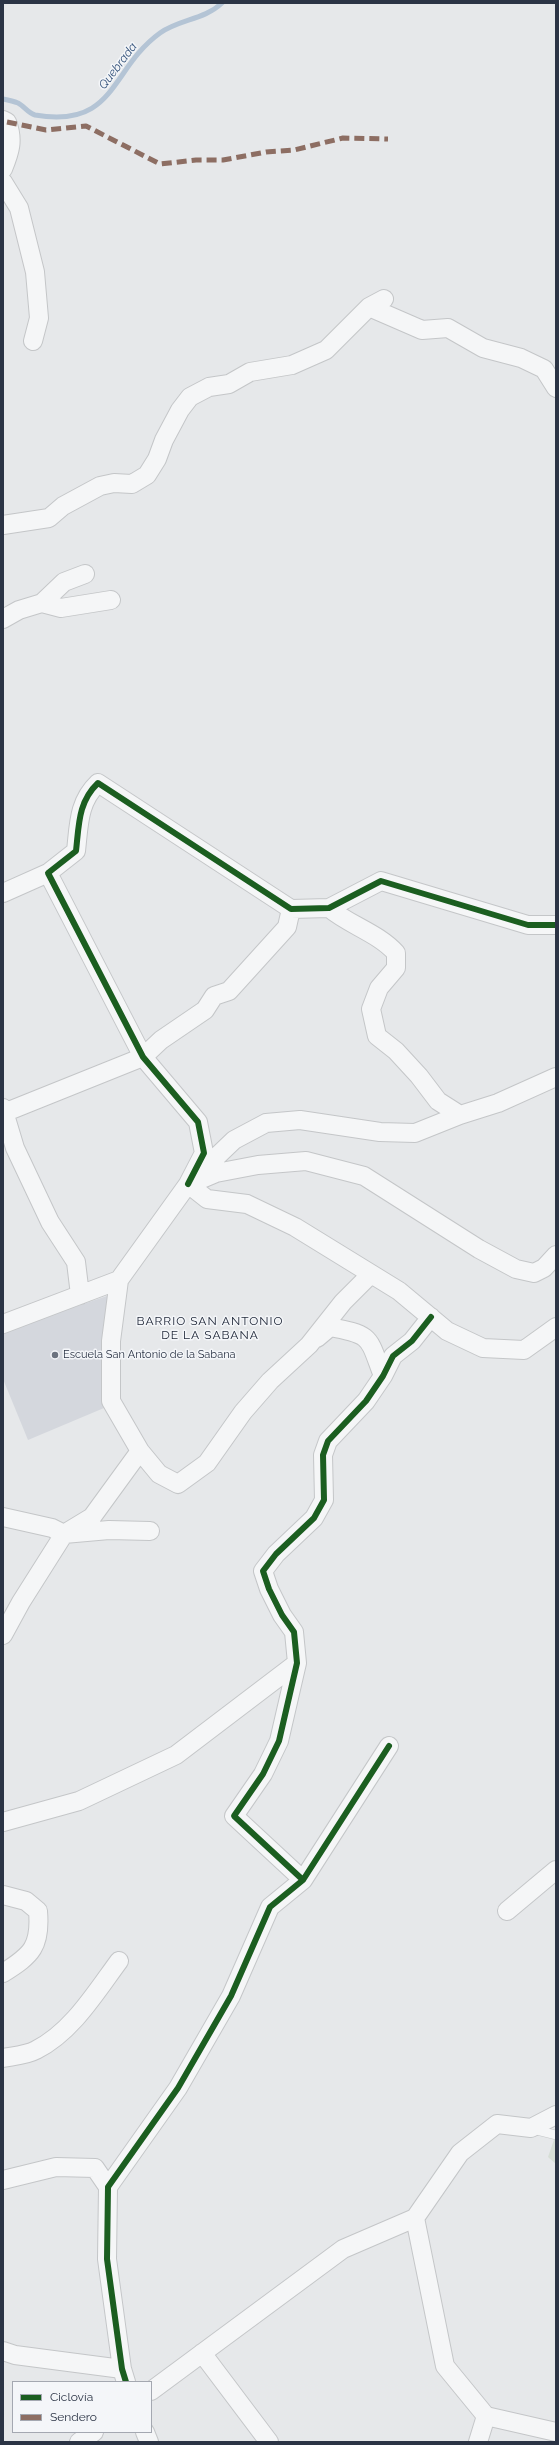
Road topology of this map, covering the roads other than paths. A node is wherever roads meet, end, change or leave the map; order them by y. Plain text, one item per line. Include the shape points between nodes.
1 (3, 120) edge
2 (3, 169) edge
3 (3, 182) edge
4 (33, 341) dead end
5 (556, 388) edge
6 (3, 526) edge
7 (86, 574) dead end
8 (111, 600) dead end
9 (42, 603) junction
10 (3, 619) edge
11 (48, 873) junction
12 (3, 893) edge
13 (329, 908) junction
14 (291, 909) junction
15 (556, 925) edge
16 (143, 1057) junction
17 (556, 1077) edge
18 (4, 1110) edge
19 (460, 1115) junction
20 (188, 1184) junction
21 (556, 1255) edge
22 (371, 1274) junction
23 (119, 1280) junction
24 (80, 1295) junction
25 (431, 1317) junction
26 (3, 1324) edge
27 (556, 1327) edge
28 (309, 1345) junction
29 (383, 1376) junction
30 (140, 1451) junction
31 (3, 1517) edge
32 (150, 1531) dead end
33 (64, 1534) junction
34 (3, 1634) edge
35 (297, 1663) junction
36 (389, 1746) dead end
37 (3, 1822) edge
38 (556, 1870) edge
39 (303, 1880) junction
40 (3, 1894) edge
41 (507, 1911) dead end
42 (119, 1961) dead end
43 (3, 1973) edge
44 (3, 2058) edge
45 (556, 2115) edge
46 (531, 2128) junction
47 (556, 2135) edge
48 (3, 2180) edge
49 (108, 2187) junction
50 (415, 2218) junction
51 (3, 2351) edge
52 (202, 2353) junction
53 (124, 2376) edge
54 (152, 2390) edge
55 (486, 2416) junction
56 (556, 2432) edge
57 (92, 2433) edge
58 (79, 2442) edge
59 (269, 2442) edge
60 (478, 2442) edge

1 - 2 street via 7,122 11,133 11,150
3 - 4 street via 19,208 35,272 39,318
5 - 6 street via 544,369 521,358 483,348 448,328 422,330 376,303 326,350 292,365 250,372 229,384 209,387 190,398 180,410 164,440 157,460 147,474 132,484 114,483 100,486 63,506 49,518
7 - 9 street via 64,582
8 - 9 street via 61,608
9 - 10 street via 19,610
11 - 12 street
11 - 14 street via 76,851 80,815 90,791 98,783
11 - 16 street
13 - 14 street
13 - 15 street via 381,881 528,925
13 - 19 street via 343,920 387,943 396,953 396,968 379,988 371,1009 377,1036 396,1051 438,1101
14 - 16 street via 287,927 229,991 214,996 205,1010 161,1040
16 - 18 street
16 - 20 street via 198,1122 204,1153
17 - 19 street via 498,1103
18 - 24 street via 15,1148 50,1222 76,1262
19 - 20 street via 415,1133 380,1132 300,1120 266,1123 234,1140
20 - 21 street via 216,1173 258,1165 306,1161 364,1176 479,1249 516,1269 534,1273 544,1268
20 - 22 street via 207,1199 247,1204 295,1227
20 - 23 street
22 - 25 street via 399,1291
22 - 28 street via 343,1302
23 - 24 street
23 - 30 street via 111,1341 111,1401
24 - 26 street
25 - 27 street via 447,1331 483,1348 524,1350
25 - 29 street via 412,1341 393,1356
28 - 29 street via 330,1327 358,1332 371,1342
28 - 30 street via 270,1381 243,1412 207,1463 178,1484 159,1474
29 - 35 street via 361,1406 328,1441 323,1454 324,1500 314,1518 276,1554 263,1571 282,1615 294,1632
30 - 33 street via 92,1517
31 - 33 street via 52,1528
32 - 33 street via 110,1530
33 - 34 street
35 - 37 street via 176,1755 79,1801
35 - 39 street via 279,1741 263,1774 234,1816
36 - 39 street
38 - 41 street
39 - 49 street via 270,1907 231,1996 178,2088
40 - 43 street via 26,1901 38,1911 40,1933 31,1953
42 - 44 street via 65,2029 36,2050
45 - 46 street
46 - 47 lane
46 - 50 street via 497,2124 460,2153
48 - 49 street via 56,2167 95,2168
49 - 53 street via 107,2259
50 - 52 street via 343,2249
50 - 55 street via 445,2366
51 - 53 street
52 - 54 street
52 - 59 street
55 - 56 street
55 - 60 street
57 - 58 street

